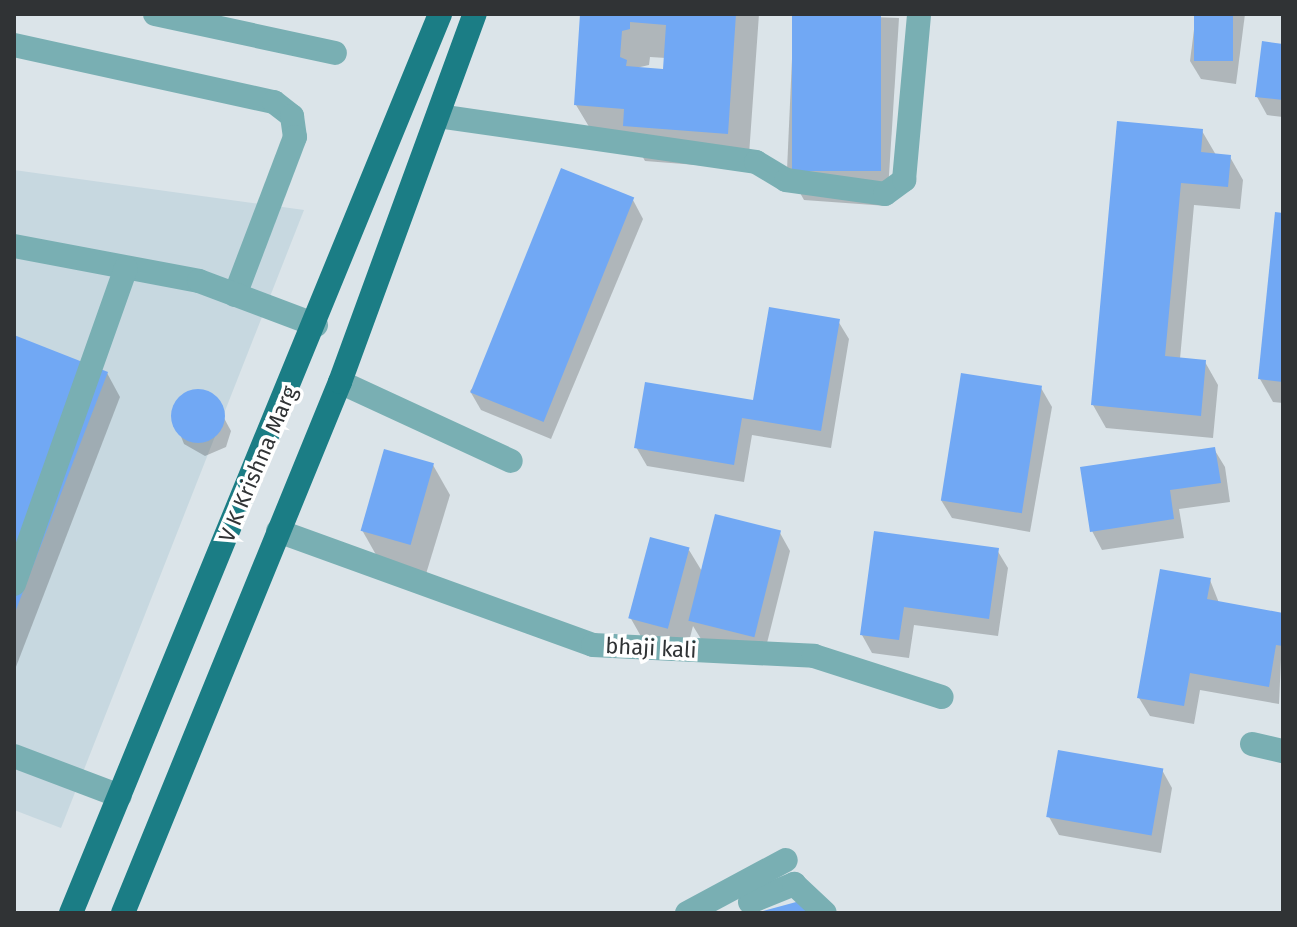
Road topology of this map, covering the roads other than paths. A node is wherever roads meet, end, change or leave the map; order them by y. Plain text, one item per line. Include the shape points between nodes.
1 (155, 14) edge
2 (440, 14) edge
3 (475, 14) edge
4 (919, 14) edge
5 (14, 45) edge
6 (335, 53) dead end
7 (438, 116) junction
8 (14, 246) edge
9 (126, 268) junction
10 (235, 295) junction
11 (316, 325) junction
12 (340, 382) junction
13 (511, 461) dead end
14 (278, 531) junction
15 (14, 584) edge
16 (942, 697) dead end
17 (1252, 744) dead end
18 (1283, 751) edge
19 (14, 756) edge
20 (120, 796) junction
21 (762, 886) edge
22 (71, 913) edge
23 (123, 913) edge
24 (687, 913) edge
25 (825, 913) edge

1 - 6 street
2 - 11 main road, V K Krishna Marg
3 - 7 main road, V K Krishna Marg
4 - 7 street via 904,180 885,194 786,180 756,162
5 - 10 street via 274,102 292,116 295,137
7 - 12 main road, V K Krishna Marg
8 - 9 street
9 - 10 street via 199,281
9 - 15 street
10 - 11 street
11 - 20 main road, V K Krishna Marg
12 - 13 street
12 - 14 main road, V K Krishna Marg
14 - 16 street, bhaji kali via 593,645 814,656
14 - 23 main road, V K Krishna Marg
17 - 18 street
19 - 20 street
20 - 22 main road, V K Krishna Marg
21 - 24 street
21 - 25 street via 800,886

